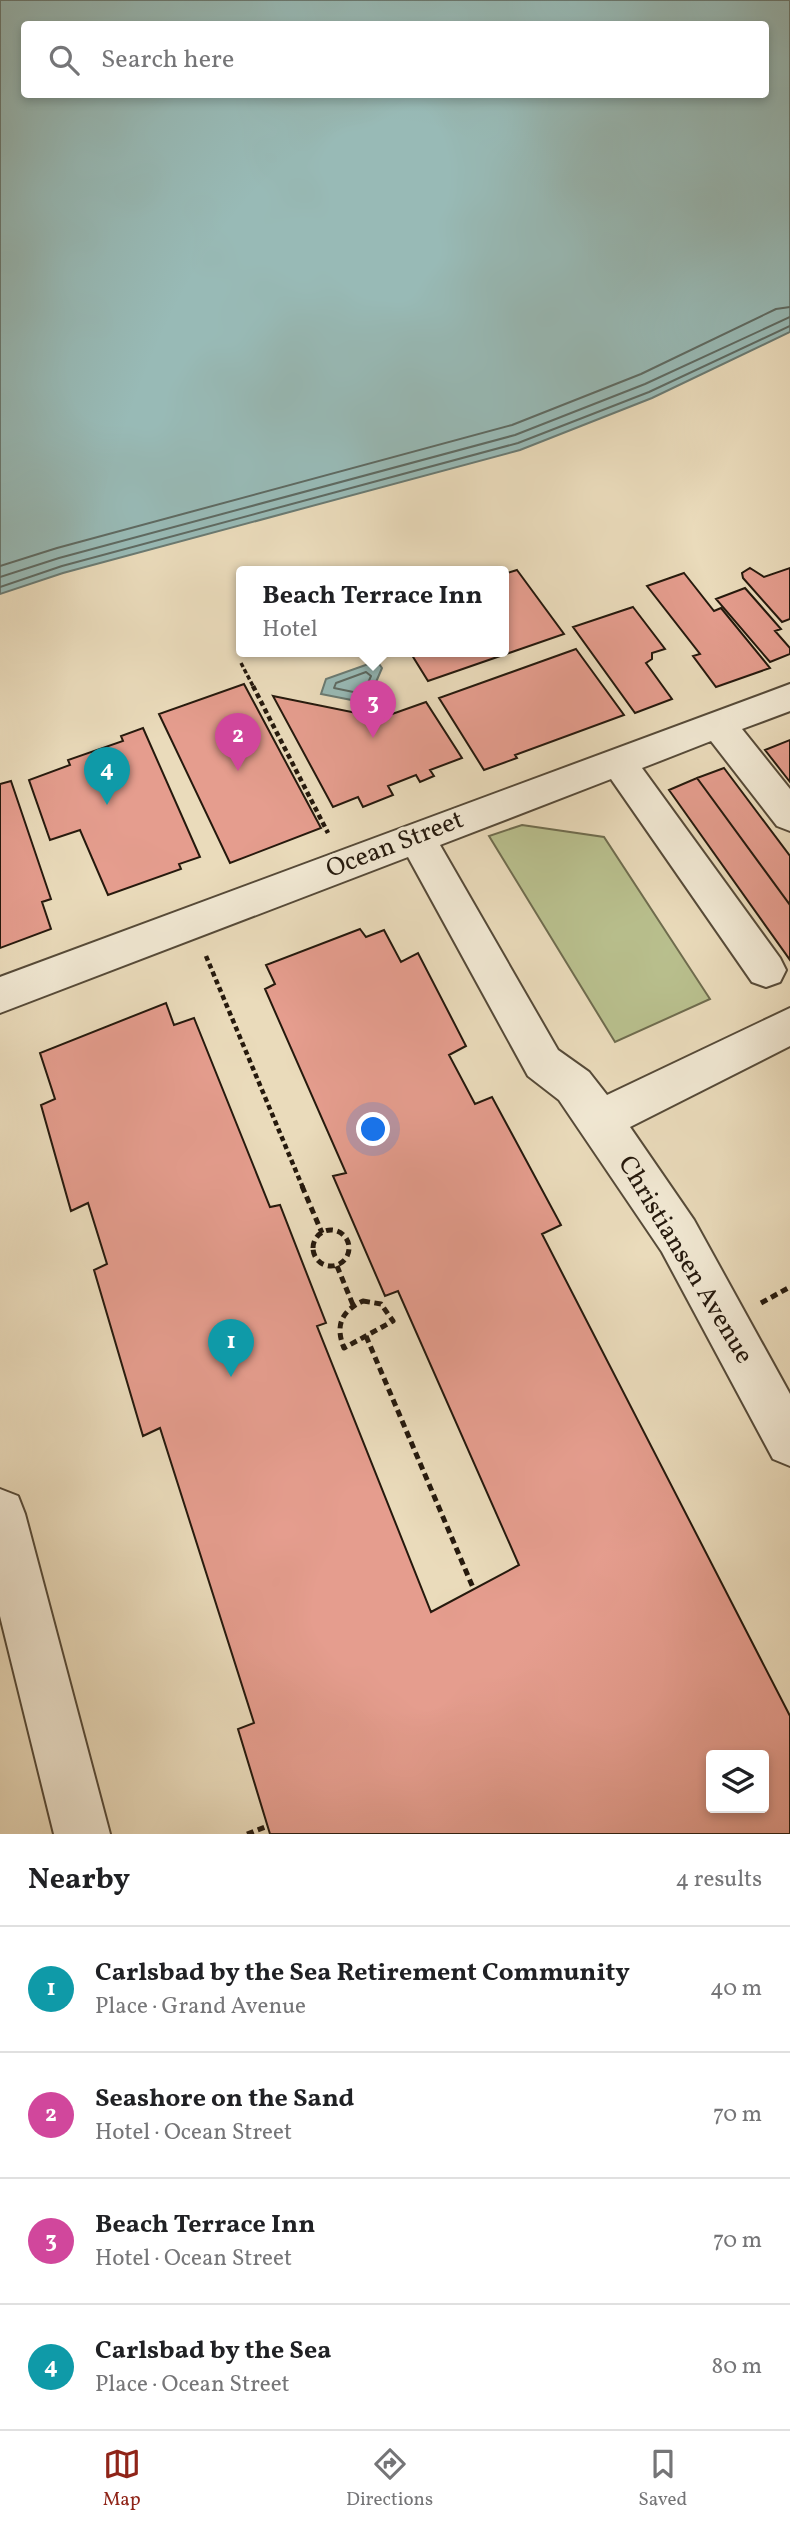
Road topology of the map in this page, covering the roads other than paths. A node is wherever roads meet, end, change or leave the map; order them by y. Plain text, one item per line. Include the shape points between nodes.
1 (790, 697) edge
2 (718, 724) junction
3 (618, 762) junction
4 (790, 816) edge
5 (416, 837) junction
6 (766, 970) dead end
7 (0, 995) edge
8 (790, 1026) edge
9 (600, 1120) junction
10 (790, 1442) edge
11 (0, 1514) edge
12 (82, 1834) edge

1 - 2 street, Ocean Street
2 - 3 street, Ocean Street
2 - 4 street
3 - 5 street, Ocean Street
3 - 6 street
5 - 7 street, Ocean Street
5 - 9 street, Christiansen Avenue via 544,1063 574,1086
8 - 9 street
9 - 10 street, Christiansen Avenue via 677,1236
11 - 12 street

